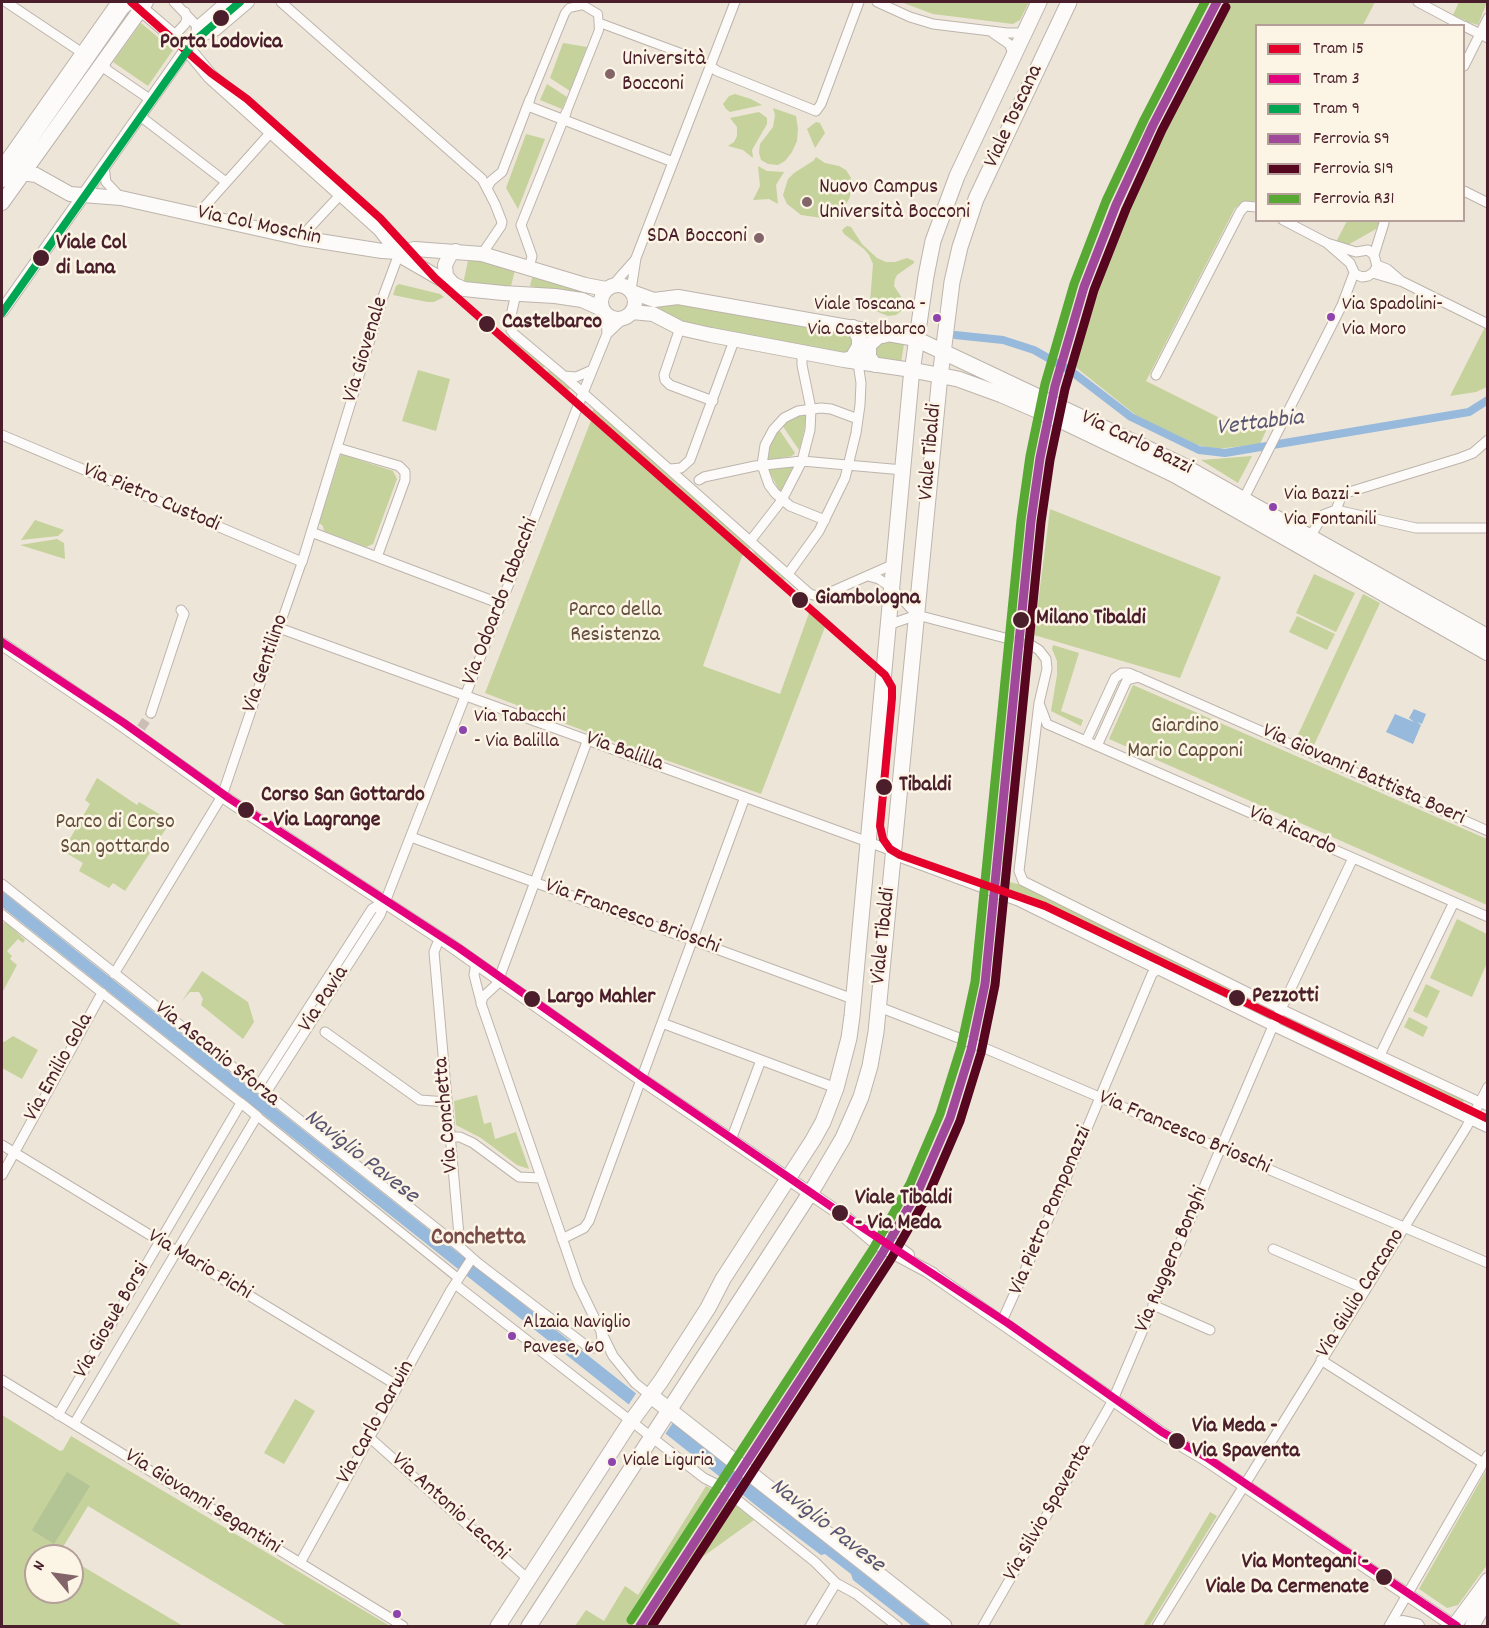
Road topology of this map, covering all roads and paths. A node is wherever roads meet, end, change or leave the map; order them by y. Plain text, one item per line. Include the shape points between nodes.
1 (6, 2) edge
2 (116, 2) edge
3 (174, 2) edge
4 (227, 2) edge
5 (248, 2) edge
6 (281, 2) edge
7 (735, 2) edge
8 (859, 2) edge
9 (877, 2) edge
10 (1039, 2) edge
11 (1069, 2) edge
12 (1418, 2) edge
13 (137, 3) edge
14 (575, 4) edge
15 (185, 12) junction
16 (1488, 18) edge
17 (600, 23) junction
18 (1459, 24) edge
19 (1465, 27) edge
20 (200, 28) junction
21 (620, 30) junction
22 (1026, 30) junction
23 (988, 31) junction
24 (634, 35) junction
25 (1484, 36) edge
26 (173, 37) junction
27 (615, 40) dead end
28 (631, 44) dead end
29 (187, 48) junction
30 (90, 56) junction
31 (1014, 56) junction
32 (697, 59) dead end
33 (1465, 64) edge
34 (710, 66) junction
35 (151, 100) junction
36 (529, 103) junction
37 (140, 116) junction
38 (565, 116) junction
39 (272, 131) junction
40 (673, 162) junction
41 (104, 166) junction
42 (3, 171) edge
43 (23, 173) junction
44 (226, 182) junction
45 (487, 188) junction
46 (1465, 192) edge
47 (341, 194) junction
48 (84, 195) junction
49 (121, 198) junction
50 (2, 203) edge
51 (1488, 203) edge
52 (1255, 207) edge
53 (203, 215) junction
54 (1286, 222) edge
55 (1384, 222) edge
56 (501, 225) junction
57 (521, 225) junction
58 (380, 229) junction
59 (300, 238) junction
60 (1327, 243) junction
61 (366, 248) junction
62 (456, 251) junction
63 (398, 252) junction
64 (482, 254) junction
65 (636, 258) junction
66 (1369, 259) junction
67 (1350, 263) junction
68 (529, 268) junction
69 (1358, 275) junction
70 (453, 285) junction
71 (610, 287) junction
72 (631, 291) junction
73 (519, 293) junction
74 (655, 307) junction
75 (2, 311) edge
76 (604, 312) junction
77 (628, 315) junction
78 (1488, 324) edge
79 (853, 327) junction
80 (680, 328) junction
81 (607, 334) junction
82 (886, 335) junction
83 (735, 338) junction
84 (929, 345) junction
85 (802, 352) junction
86 (851, 362) junction
87 (875, 365) junction
88 (592, 370) junction
89 (984, 371) junction
90 (926, 373) junction
91 (1156, 375) dead end
92 (564, 376) junction
93 (971, 383) junction
94 (583, 393) junction
95 (713, 401) junction
96 (811, 409) junction
97 (858, 419) junction
98 (2, 435) edge
99 (1488, 440) edge
100 (338, 448) junction
101 (693, 454) junction
102 (802, 461) junction
103 (849, 464) junction
104 (762, 465) junction
105 (670, 470) junction
106 (903, 470) junction
107 (699, 480) junction
108 (699, 495) junction
109 (782, 500) junction
110 (1241, 505) junction
111 (1336, 510) junction
112 (825, 520) junction
113 (1488, 528) edge
114 (311, 532) junction
115 (751, 540) junction
116 (1307, 542) junction
117 (377, 557) junction
118 (302, 562) junction
119 (894, 564) junction
120 (788, 574) junction
121 (868, 576) junction
122 (892, 588) junction
123 (501, 604) junction
124 (181, 610) dead end
125 (917, 615) junction
126 (888, 625) junction
127 (279, 628) junction
128 (1488, 637) edge
129 (1005, 638) tunnel mouth
130 (2, 644) edge
131 (1031, 645) tunnel mouth
132 (1488, 653) edge
133 (1139, 677) junction
134 (465, 696) junction
135 (1039, 703) junction
136 (151, 713) tunnel mouth
137 (1047, 724) junction
138 (1035, 737) junction
139 (588, 739) junction
140 (1086, 741) junction
141 (1097, 746) junction
142 (222, 796) junction
143 (745, 797) junction
144 (1488, 831) edge
145 (411, 837) junction
146 (867, 843) junction
147 (893, 851) junction
148 (1353, 858) junction
149 (2, 884) edge
150 (536, 884) junction
151 (384, 902) junction
152 (1454, 902) junction
153 (2, 914) edge
154 (1488, 917) edge
155 (440, 937) junction
156 (692, 940) junction
157 (476, 962) junction
158 (1158, 969) junction
159 (114, 974) junction
160 (499, 978) junction
161 (102, 993) junction
162 (853, 999) junction
163 (481, 1004) junction
164 (879, 1007) junction
165 (1281, 1009) junction
166 (662, 1023) junction
167 (1273, 1026) junction
168 (325, 1032) dead end
169 (1380, 1055) junction
170 (761, 1060) junction
171 (642, 1079) junction
172 (1488, 1087) edge
173 (836, 1088) junction
174 (261, 1091) junction
175 (1100, 1098) junction
176 (447, 1102) junction
177 (241, 1103) junction
178 (1484, 1104) edge
179 (257, 1116) junction
180 (1471, 1119) junction
181 (1488, 1128) edge
182 (450, 1137) junction
183 (731, 1140) junction
184 (2, 1145) edge
185 (1220, 1149) junction
186 (14, 1152) junction
187 (2, 1175) edge
188 (540, 1178) junction
189 (788, 1179) junction
190 (810, 1193) junction
191 (1404, 1227) junction
192 (562, 1239) junction
193 (160, 1242) junction
194 (460, 1247) junction
195 (1273, 1249) dead end
196 (177, 1253) junction
197 (470, 1260) junction
198 (1488, 1263) edge
199 (458, 1279) junction
200 (1365, 1289) junction
201 (1154, 1305) junction
202 (1002, 1321) junction
203 (1210, 1330) dead end
204 (601, 1332) junction
205 (1321, 1360) junction
206 (2, 1380) edge
207 (398, 1386) junction
208 (649, 1397) junction
209 (1113, 1400) junction
210 (668, 1413) junction
211 (58, 1415) junction
212 (633, 1418) junction
213 (74, 1424) junction
214 (654, 1434) junction
215 (369, 1437) junction
216 (1486, 1459) edge
217 (1244, 1485) junction
218 (300, 1563) junction
219 (528, 1579) junction
220 (1488, 1580) edge
221 (836, 1583) junction
222 (1407, 1595) junction
223 (1488, 1598) edge
224 (1473, 1624) edge
225 (403, 1626) edge
226 (498, 1626) edge
227 (529, 1626) edge
228 (810, 1626) edge
229 (897, 1626) edge
230 (944, 1626) edge
231 (983, 1626) edge
232 (1157, 1626) edge
233 (1391, 1626) edge
234 (1417, 1626) edge
235 (1454, 1626) edge

1 - 30 street
2 - 30 street
3 - 15 street
4 - 20 street
5 - 20 street via 215,30
6 - 45 street via 482,179
7 - 34 street
8 - 34 street via 816,111
9 - 23 street via 921,21
10 - 22 main road, Viale Toscana
11 - 84 main road, Viale Toscana via 967,224 952,282
12 - 18 street
13 - 26 main road
13 - 30 main road
14 - 17 street via 598,14
14 - 36 street via 565,13
15 - 20 street
15 - 26 street via 185,24
16 - 25 street
17 - 21 street
17 - 38 street
19 - 25 street
20 - 29 street
21 - 24 street
21 - 27 street
22 - 23 street
22 - 31 main road, Viale Toscana
23 - 31 street via 1006,41
24 - 28 street
24 - 32 street
25 - 33 street
26 - 29 main road
29 - 35 street
29 - 39 main road via 210,76
30 - 35 street
30 - 42 main road
30 - 43 main road
31 - 84 main road, Viale Toscana via 957,176 933,241
34 - 40 street
35 - 37 street
36 - 38 street
36 - 45 street via 502,172
37 - 41 street
37 - 44 street
38 - 40 street
38 - 57 street
39 - 44 street
39 - 47 main road
40 - 65 street
41 - 48 street
41 - 49 street via 106,182
42 - 43 main road, Via Col Moschin
43 - 48 main road, Via Col Moschin via 41,177 70,194
43 - 50 main road
44 - 53 street via 204,208
45 - 56 street
46 - 51 street
47 - 58 main road
47 - 59 street
48 - 49 main road, Via Col Moschin
48 - 75 street
49 - 53 main road, Via Col Moschin
52 - 91 street via 1245,206 1240,212
53 - 59 main road, Via Col Moschin
54 - 60 street
55 - 66 street
56 - 57 street
56 - 64 street
57 - 68 street via 532,256
58 - 61 street via 377,240
58 - 63 main road
59 - 61 main road, Via Col Moschin
60 - 66 street
60 - 67 street
61 - 63 main road, Via Col Moschin
62 - 63 main road, Via Col Moschin
62 - 64 main road, Via Col Moschin
62 - 70 main road via 445,265 446,276
63 - 70 main road
63 - 100 street, Via Giovenale
64 - 68 main road, Via Col Moschin
65 - 71 street
65 - 72 street
66 - 67 street
66 - 69 street
66 - 78 street via 1401,281
67 - 69 street
68 - 71 main road, Via Col Moschin via 585,285
68 - 73 main road
69 - 110 street
70 - 73 main road via 476,291
71 - 72 main road via 622,285
71 - 76 main road via 601,298
72 - 74 main road
72 - 77 main road via 635,302
73 - 76 main road via 578,299
73 - 92 street via 510,320 511,330
74 - 77 main road
74 - 79 main road via 678,297
74 - 80 main road
76 - 77 main road via 615,319
76 - 81 street, Via Odoardo Tabacchi
77 - 81 street, Via Odoardo Tabacchi
79 - 82 main road
79 - 86 main road via 859,346
80 - 83 main road
80 - 95 street via 664,375 666,381
81 - 88 street, Via Odoardo Tabacchi
82 - 84 main road
82 - 87 main road via 869,345 869,357
83 - 85 main road
83 - 95 street
84 - 89 main road, Via Carlo Bazzi
84 - 90 main road, Viale Toscana
84 - 90 main road, Viale Toscana
85 - 86 main road
85 - 96 street
86 - 87 main road
86 - 97 street via 861,383
87 - 90 main road
88 - 92 street via 576,377
88 - 94 street, Via Odoardo Tabacchi
89 - 93 main road via 984,380
89 - 110 main road, Via Carlo Bazzi via 1180,464
90 - 93 main road, Via Carlo Bazzi
90 - 106 main road, Viale Tibaldi
90 - 125 main road, Viale Tibaldi
92 - 94 street
93 - 110 main road, Via Carlo Bazzi
94 - 105 street
94 - 123 street, Via Odoardo Tabacchi
95 - 101 street
96 - 97 street via 831,410
96 - 102 street
96 - 104 street via 789,414 773,430 765,445
97 - 103 street
98 - 118 street, Via Pietro Custodi
99 - 111 street via 1460,458 1346,493
100 - 114 street, Via Giovenale
100 - 117 street via 399,466 405,472
101 - 105 street via 686,465
101 - 107 street via 693,468
102 - 103 street
102 - 104 street
102 - 109 street
103 - 106 street
103 - 112 street
104 - 107 street
104 - 109 street via 769,485
105 - 108 street
106 - 119 main road, Viale Tibaldi
107 - 108 street
108 - 115 street
109 - 112 street
109 - 115 street
110 - 116 main road, Via Carlo Bazzi
111 - 113 street via 1416,528
111 - 116 street via 1323,515
112 - 120 street
114 - 117 street
114 - 118 street, Via Gentilino
115 - 120 street
116 - 128 main road, Via Carlo Bazzi
116 - 132 main road, Via Carlo Bazzi
117 - 123 street
118 - 127 street, Via Gentilino
119 - 121 street
119 - 122 main road, Viale Tibaldi
120 - 121 street via 817,596
121 - 122 street
122 - 125 street
122 - 126 main road, Viale Tibaldi
123 - 134 street, Via Odoardo Tabacchi
124 - 136 street via 184,614
125 - 126 street
125 - 129 street
125 - 147 main road, Viale Tibaldi
126 - 146 main road, Viale Tibaldi
127 - 134 street, Via Balilla
127 - 142 street, Via Gentilino
130 - 142 street via 139,731
131 - 135 street via 1046,660
133 - 140 street via 1122,673 1115,678
133 - 141 street via 1127,680
133 - 144 street, Via Giovanni Battista Boeri
134 - 139 street, Via Balilla
134 - 145 street, Via Odoardo Tabacchi
135 - 137 street
135 - 138 street
137 - 138 street
137 - 140 street, Via Aicardo
138 - 165 street via 1019,871 1023,881
139 - 143 street, Via Balilla
139 - 150 street
140 - 141 street, Via Aicardo
141 - 148 street, Via Aicardo
142 - 151 street
142 - 159 street, Via Gentilino
143 - 146 street, Via Balilla
143 - 156 street
145 - 150 street, Via Francesco Brioschi
145 - 151 street, Via Odoardo Tabacchi
146 - 147 street, Via Balilla
146 - 162 main road, Viale Tibaldi
147 - 158 street, Via Balilla via 902,858 1018,901
147 - 164 main road, Viale Tibaldi
148 - 152 street, Via Aicardo
148 - 165 street, Via Ruggero Bonghi
149 - 159 street, Via Ascanio Sforza
150 - 156 street, Via Francesco Brioschi
150 - 160 street
151 - 155 street
151 - 174 street, Via Pavia via 372,909 360,936
152 - 154 street, Via Aicardo
152 - 169 street
153 - 161 street
155 - 157 street
155 - 176 street, Via Conchetta via 434,952
156 - 162 street, Via Francesco Brioschi
156 - 166 street
157 - 160 street
157 - 163 street via 474,975
158 - 167 street, Via Balilla
158 - 175 street, Via Pietro Pomponazzi via 1152,974
159 - 174 street, Via Ascanio Sforza
160 - 163 street
160 - 171 street
161 - 177 street
161 - 186 street, Via Emilio Gola
162 - 173 main road, Viale Tibaldi via 849,1038
163 - 188 street
164 - 175 street, Via Francesco Brioschi
164 - 190 main road, Viale Tibaldi via 861,1097 843,1138
165 - 167 street, Via Ruggero Bonghi
165 - 169 street
166 - 170 street
166 - 171 street
167 - 180 street, Via Balilla
167 - 185 street, Via Ruggero Bonghi
168 - 176 street via 420,1100
169 - 178 street
170 - 173 street
170 - 183 street
171 - 183 street
171 - 192 street via 589,1221 584,1228
172 - 178 street, Via Giulio Carcano
173 - 189 main road, Viale Tibaldi via 823,1122
174 - 194 street, Via Ascanio Sforza
175 - 185 street, Via Francesco Brioschi
175 - 202 street, Via Pietro Pomponazzi
176 - 182 street, Via Conchetta
177 - 179 street
177 - 193 street, Via Giosuè Borsi
178 - 180 street, Via Giulio Carcano
179 - 196 street, Via Giosuè Borsi
179 - 199 street
180 - 181 street, Via Balilla
180 - 191 street, Via Giulio Carcano
182 - 188 street via 473,1143 519,1177
182 - 194 street, Via Conchetta
183 - 189 street
184 - 186 street, Via Mario Pichi
185 - 191 street, Via Francesco Brioschi
185 - 201 street, Via Ruggero Bonghi
186 - 187 street, Via Emilio Gola
186 - 193 street, Via Mario Pichi
188 - 192 street
189 - 190 street
189 - 208 main road, Viale Tibaldi
190 - 202 street via 889,1252 933,1274
190 - 210 main road, Viale Tibaldi
191 - 198 street, Via Francesco Brioschi
191 - 200 street, Via Giulio Carcano
192 - 204 street
193 - 196 street, Via Mario Pichi
193 - 211 street, Via Giosuè Borsi
194 - 197 street
195 - 200 street
196 - 207 street, Via Mario Pichi
196 - 213 street, Via Giosuè Borsi
197 - 199 street
197 - 204 street via 588,1347 599,1346
199 - 207 street, Via Carlo Darwin
199 - 212 street
200 - 205 street, Via Giulio Carcano
201 - 203 street
201 - 209 street, Via Ruggero Bonghi
202 - 209 street
204 - 208 street via 613,1356
205 - 216 street
205 - 217 street, Via Giulio Carcano
206 - 211 street, Via Giovanni Segantini
207 - 215 street, Via Carlo Darwin
208 - 210 main road
208 - 212 main road, Viale Tibaldi
209 - 217 street
209 - 231 street, Via Silvio Spaventa
210 - 214 main road, Viale Tibaldi
210 - 230 main road
211 - 213 street, Via Giovanni Segantini
212 - 214 street
212 - 219 main road
213 - 218 street, Via Giovanni Segantini
214 - 221 street via 703,1478 726,1490
214 - 227 main road
215 - 218 street, Via Carlo Darwin
215 - 219 street, Via Antonio Lecchi
216 - 222 street
217 - 222 street
217 - 232 street, Via Giulio Carcano
218 - 225 street, Via Giovanni Segantini
219 - 226 main road
220 - 235 main road
221 - 228 street
221 - 229 street
222 - 233 street
222 - 235 street
223 - 224 main road
233 - 234 main road

